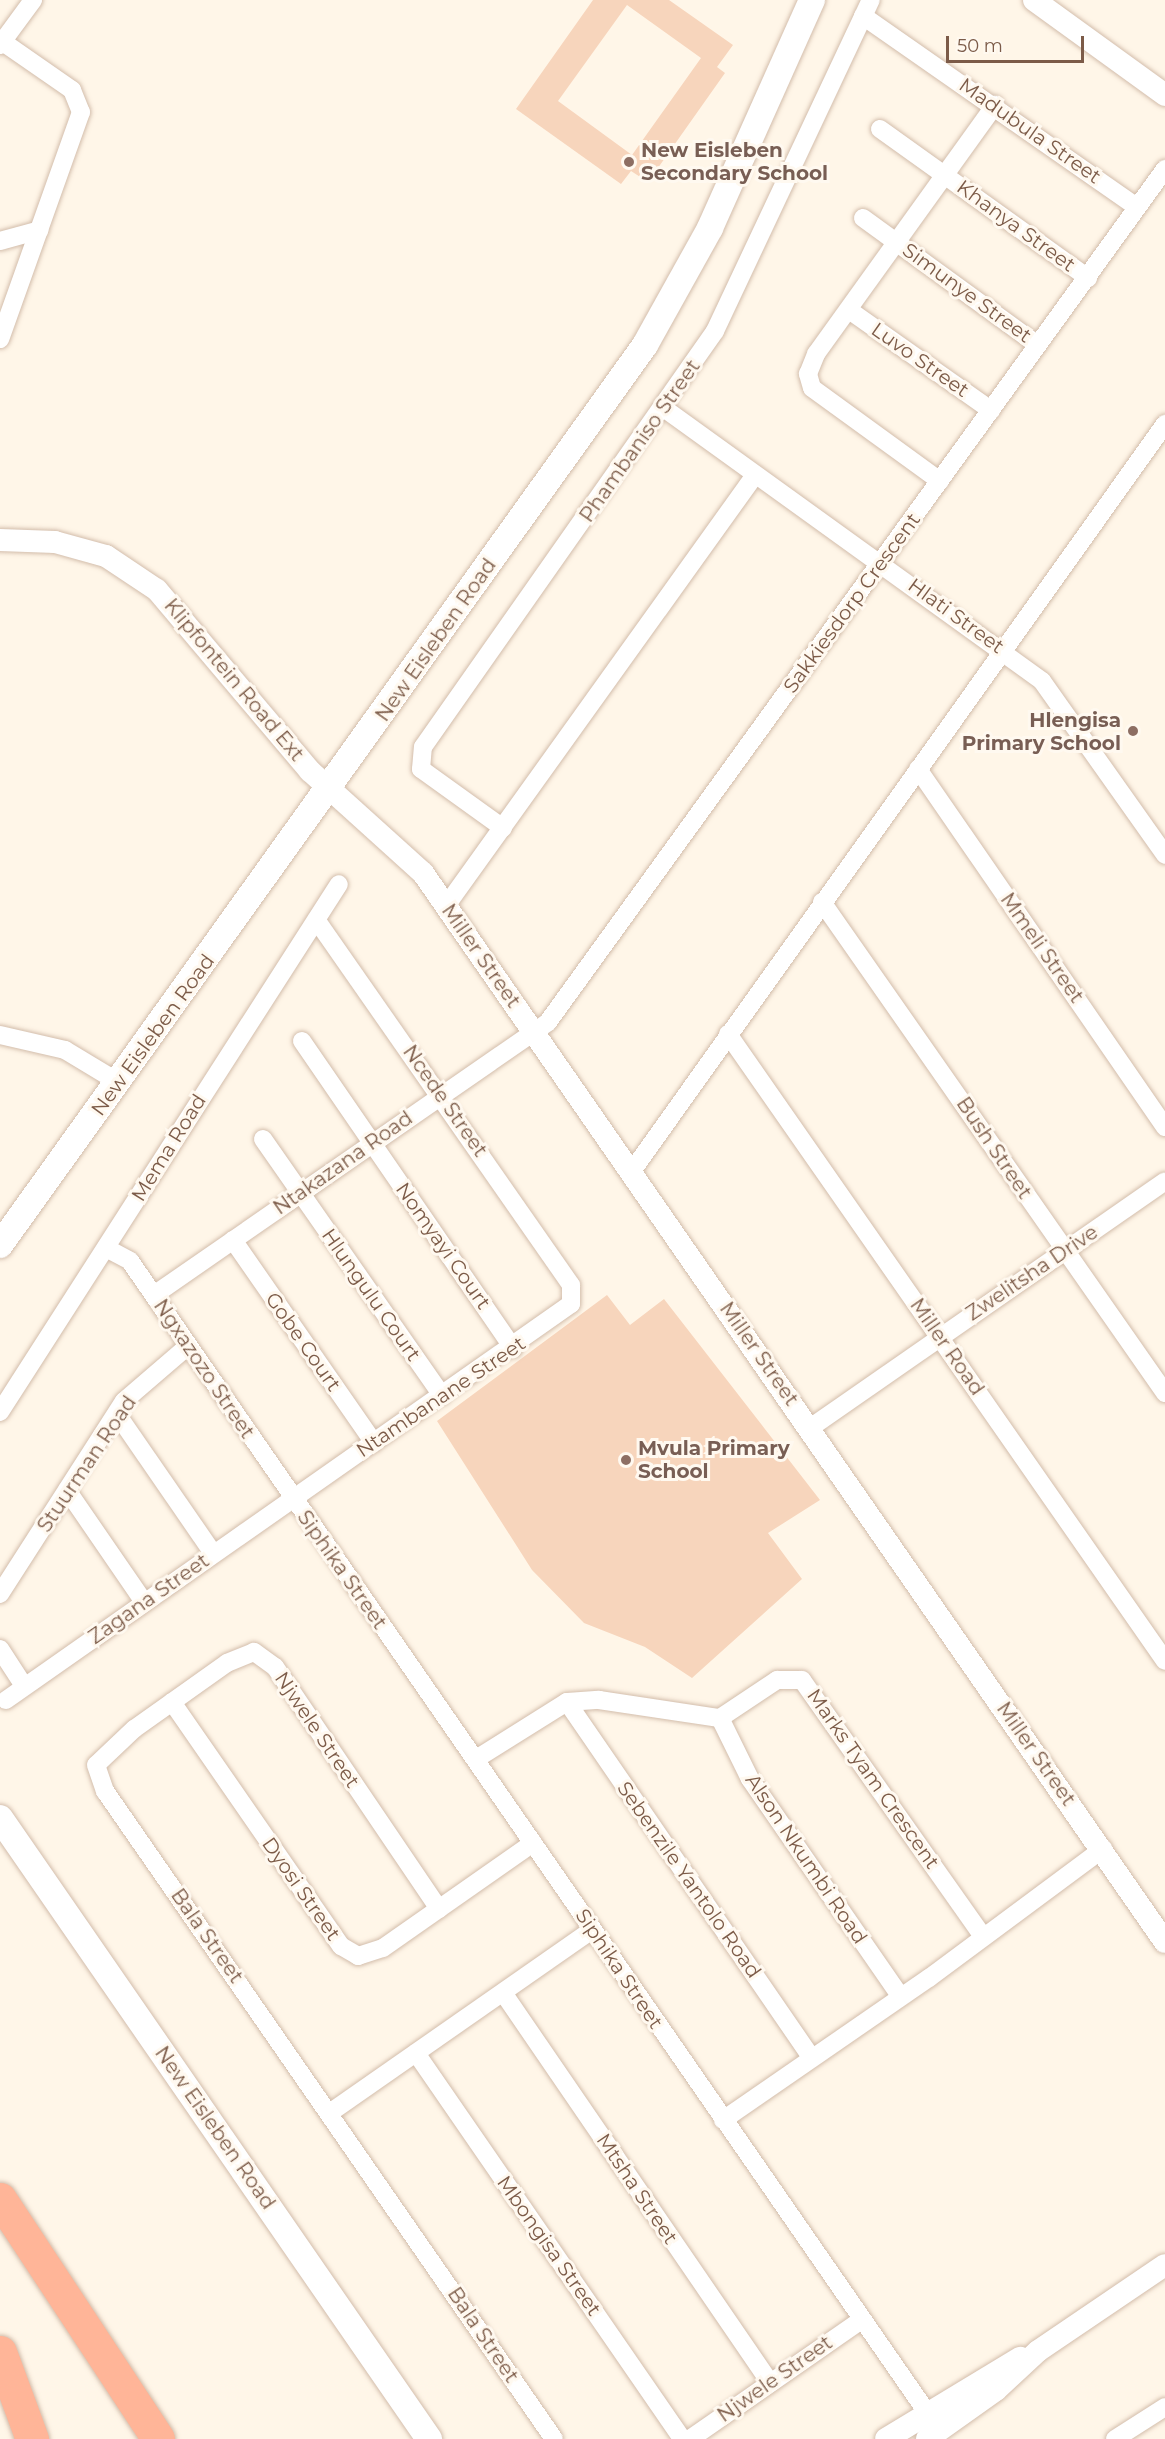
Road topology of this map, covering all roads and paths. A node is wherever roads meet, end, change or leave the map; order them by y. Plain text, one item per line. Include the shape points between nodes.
1 (33, 0) edge
2 (812, 0) edge
3 (1034, 0) edge
4 (867, 8) edge
5 (1, 42) edge
6 (1165, 95) edge
7 (995, 105) junction
8 (880, 129) dead end
9 (1165, 169) edge
10 (945, 175) junction
11 (1137, 207) junction
12 (863, 218) dead end
13 (40, 230) junction
14 (0, 241) edge
15 (896, 242) junction
16 (1088, 278) junction
17 (849, 310) junction
18 (0, 339) edge
19 (1038, 345) junction
20 (665, 409) junction
21 (991, 410) junction
22 (1165, 424) edge
23 (755, 475) junction
24 (940, 481) junction
25 (0, 540) edge
26 (881, 562) junction
27 (1004, 650) junction
28 (918, 769) junction
29 (329, 788) junction
30 (503, 828) junction
31 (1165, 855) edge
32 (339, 884) dead end
33 (822, 902) junction
34 (446, 906) junction
35 (316, 920) junction
36 (536, 1034) junction
37 (728, 1034) junction
38 (0, 1035) edge
39 (302, 1041) dead end
40 (118, 1082) junction
41 (442, 1094) junction
42 (1165, 1127) edge
43 (263, 1139) dead end
44 (372, 1144) junction
45 (632, 1171) junction
46 (1165, 1181) edge
47 (300, 1193) junction
48 (233, 1240) junction
49 (0, 1245) edge
50 (106, 1248) junction
51 (1064, 1251) junction
52 (572, 1285) joint
53 (154, 1295) junction
54 (939, 1336) junction
55 (188, 1346) junction
56 (513, 1348) junction
57 (1165, 1393) edge
58 (442, 1396) junction
59 (0, 1412) edge
60 (117, 1414) junction
61 (810, 1428) junction
62 (374, 1443) junction
63 (67, 1490) junction
64 (292, 1500) junction
65 (213, 1553) junction
66 (0, 1594) edge
67 (144, 1602) junction
68 (0, 1649) edge
69 (1165, 1661) edge
70 (24, 1686) junction
71 (6, 1700) dead end
72 (172, 1702) junction
73 (567, 1702) junction
74 (720, 1718) junction
75 (100, 1756) joint
76 (476, 1759) junction
77 (0, 1818) edge
78 (533, 1843) junction
79 (1104, 1849) junction
80 (439, 1909) junction
81 (592, 1930) junction
82 (982, 1935) junction
83 (1165, 1942) edge
84 (504, 1994) junction
85 (900, 1996) junction
86 (416, 2053) junction
87 (811, 2057) junction
88 (331, 2112) junction
89 (723, 2120) junction
90 (0, 2199) edge
91 (1165, 2265) edge
92 (861, 2320) junction
93 (1038, 2351) junction
94 (0, 2352) edge
95 (770, 2383) junction
96 (1165, 2407) edge
97 (925, 2412) junction
98 (937, 2436) edge
99 (32, 2439) edge
100 (158, 2439) edge
101 (429, 2439) edge
102 (554, 2439) edge
103 (682, 2439) edge
104 (690, 2439) edge
105 (886, 2439) edge
106 (1115, 2439) edge

1 - 5 street
2 - 29 main road, New Eisleben Road via 669,307
3 - 6 street
4 - 7 street, Madubula Street
4 - 20 street, Phambaniso Street via 732,301
5 - 13 street via 72,90 81,107
7 - 10 street
7 - 11 street, Madubula Street
8 - 10 street, Khanya Street
9 - 11 street, Sakkiesdorp Crescent
10 - 15 street
10 - 16 street, Khanya Street
11 - 16 street, Sakkiesdorp Crescent
12 - 15 street, Simunye Street
13 - 14 street
13 - 18 street
15 - 17 street
15 - 19 street, Simunye Street
16 - 19 street, Sakkiesdorp Crescent
17 - 21 street, Luvo Street
17 - 24 street via 813,360 808,374 812,388
19 - 21 street, Sakkiesdorp Crescent
20 - 23 street, Hlati Street
20 - 30 street, Phambaniso Street via 423,747 422,770
21 - 24 street, Sakkiesdorp Crescent
22 - 27 street
23 - 26 street, Hlati Street
23 - 30 street
24 - 26 street, Sakkiesdorp Crescent
25 - 29 street, Klipfontein Road Ext via 83,549 132,571 184,617
26 - 27 street, Hlati Street
26 - 36 street, Sakkiesdorp Crescent
27 - 28 street
27 - 31 street, Hlati Street via 1046,687
28 - 33 street
28 - 42 street, Mmeli Street
29 - 34 street, Miller Street via 409,856
29 - 40 main road, New Eisleben Road
30 - 34 street
32 - 35 street, Mema Road
33 - 37 street
33 - 51 street, Bush Street
34 - 36 street, Miller Street
35 - 41 street, Ncede Street
35 - 50 street, Mema Road
36 - 41 street, Ntakazana Road
36 - 45 street, Miller Street
37 - 45 street
37 - 54 street, Miller Road
38 - 40 street via 65,1050
39 - 44 street, Nomyayi Court
40 - 49 main road, New Eisleben Road
41 - 44 street, Ntakazana Road
41 - 52 street, Ncede Street
43 - 47 street, Hlungulu Court
44 - 47 street, Ntakazana Road
44 - 56 street, Nomyayi Court
45 - 61 street, Miller Street
46 - 51 street, Zwelitsha Drive
47 - 48 street, Ntakazana Road
47 - 58 street, Hlungulu Court
48 - 53 street, Ntakazana Road
48 - 62 street, Gobe Court
50 - 53 street, Ngxazozo Street via 130,1262
50 - 59 street, Mema Road
51 - 54 street, Zwelitsha Drive
51 - 57 street, Bush Street
52 - 56 street, Ntambanane Street via 573,1295 565,1312
53 - 55 street, Ngxazozo Street
54 - 61 street, Zwelitsha Drive
54 - 69 street, Miller Road
55 - 60 street, Stuurman Road via 124,1401
55 - 64 street, Ngxazozo Street
56 - 58 street, Ntambanane Street
58 - 62 street, Ntambanane Street
60 - 63 street, Stuurman Road
60 - 65 street
61 - 79 street, Miller Street
62 - 64 street, Ntambanane Street
63 - 66 street, Stuurman Road
63 - 67 street
64 - 65 street, Zagana Street
64 - 76 street, Siphika Street
65 - 67 street, Zagana Street
67 - 70 street, Zagana Street
68 - 70 street
70 - 71 street, Zagana Street
72 - 75 street, Njwele Street
72 - 80 street, Dyosi Street via 341,1946 358,1956 374,1953
72 - 80 street, Njwele Street via 245,1654 265,1658
73 - 74 street via 599,1700
73 - 76 street
73 - 87 street, Sebenzile Yantolo Road
74 - 82 street, Marks Tyam Crescent via 777,1680 794,1677 813,1688
74 - 85 street, Alson Nkumbi Road via 750,1779
75 - 88 street, Bala Street via 97,1773 105,1791
76 - 78 street, Siphika Street
77 - 101 main road, New Eisleben Road
78 - 80 street, Dyosi Street
78 - 81 street, Siphika Street
79 - 82 street
79 - 83 street, Miller Street
81 - 84 street
81 - 89 street, Siphika Street
82 - 85 street
84 - 86 street
84 - 95 street, Mtsha Street
85 - 87 street
86 - 88 street
86 - 103 street, Mbongisa Street
87 - 89 street
88 - 102 street, Bala Street
89 - 92 street, Siphika Street
90 - 100 highway
91 - 93 street
92 - 95 street, Njwele Street
92 - 97 street, Siphika Street
93 - 97 street
93 - 98 street
94 - 99 highway
95 - 104 street, Njwele Street
96 - 106 street
97 - 98 street, Siphika Street
97 - 105 street

